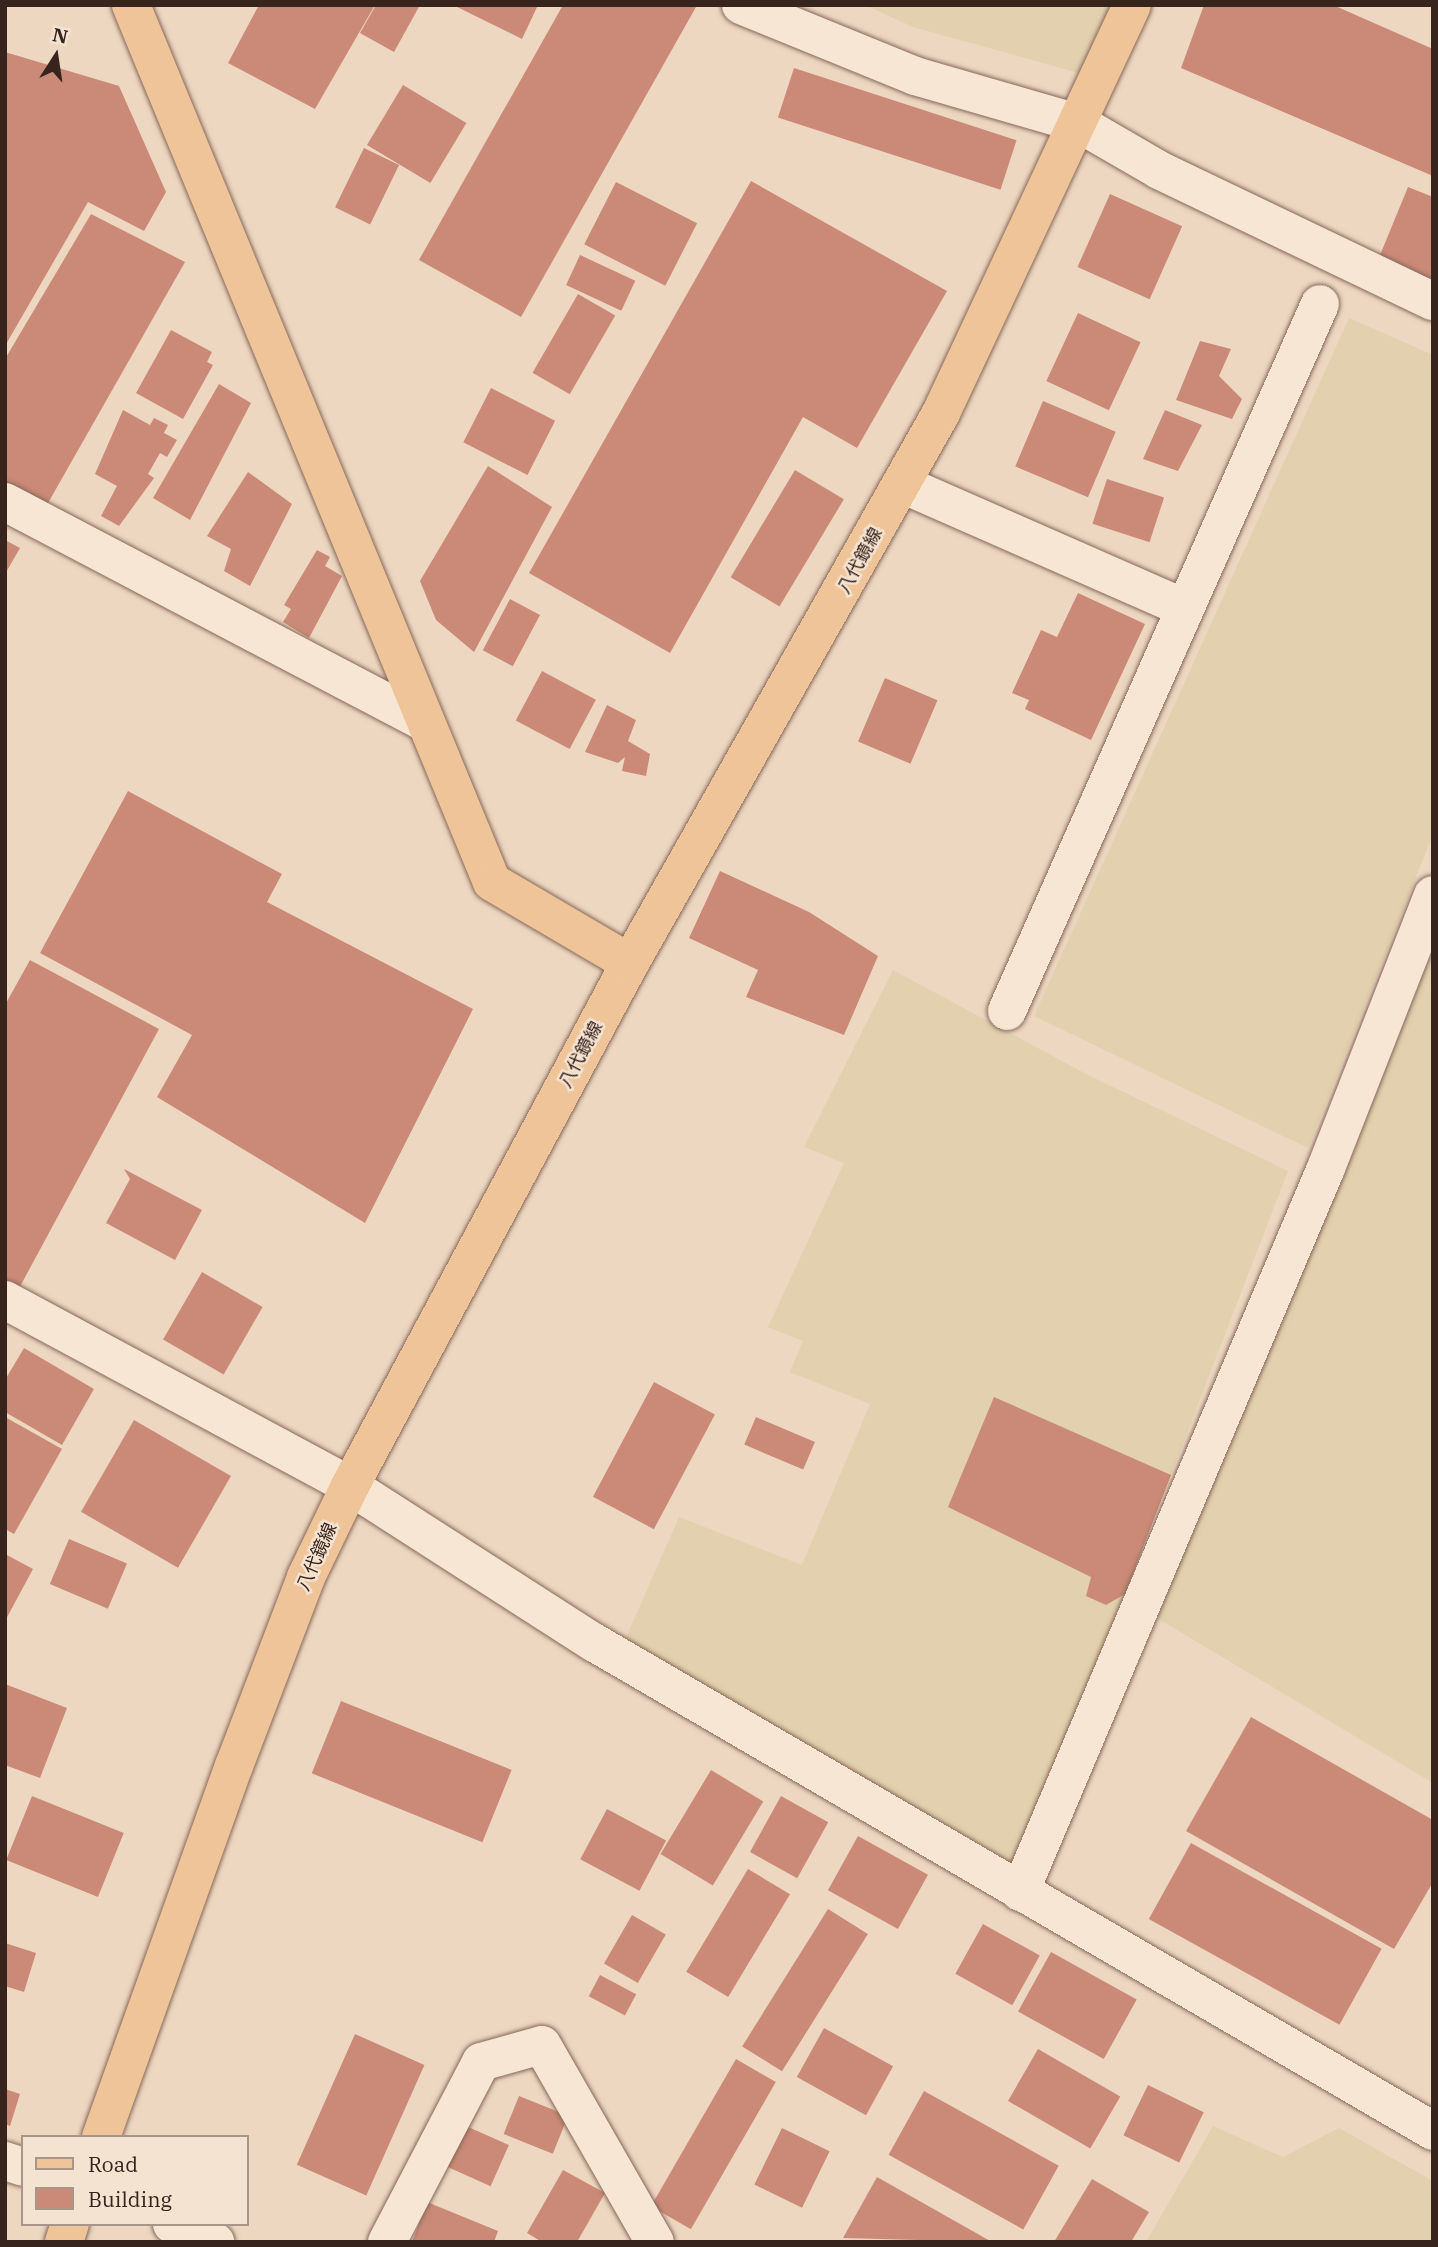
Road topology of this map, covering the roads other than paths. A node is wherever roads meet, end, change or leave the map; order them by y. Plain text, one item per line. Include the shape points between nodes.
1 (131, 5) edge
2 (741, 5) edge
3 (1132, 5) edge
4 (1078, 122) junction
5 (1433, 301) edge
6 (1320, 304) dead end
7 (902, 484) junction
8 (5, 502) edge
9 (1185, 608) junction
10 (420, 720) junction
11 (1433, 895) edge
12 (631, 963) junction
13 (1007, 1011) dead end
14 (5, 1300) edge
15 (350, 1486) junction
16 (1020, 1892) junction
17 (1433, 2131) edge
18 (102, 2135) edge
19 (177, 2226) edge
20 (215, 2242) edge
21 (387, 2242) edge
22 (655, 2242) edge

1 - 10 main road
2 - 4 street via 915,76
3 - 4 main road, 八代鏡線
4 - 5 street via 1170,176
4 - 7 main road, 八代鏡線
6 - 9 street
7 - 9 street
7 - 12 main road, 八代鏡線
8 - 10 street
9 - 13 street
10 - 12 main road via 492,883
11 - 16 street via 1326,1168
12 - 15 main road, 八代鏡線
14 - 15 street
15 - 16 street via 594,1643
15 - 18 main road, 八代鏡線 via 306,1577
16 - 17 street
19 - 20 street
21 - 22 street via 481,2062 542,2045

